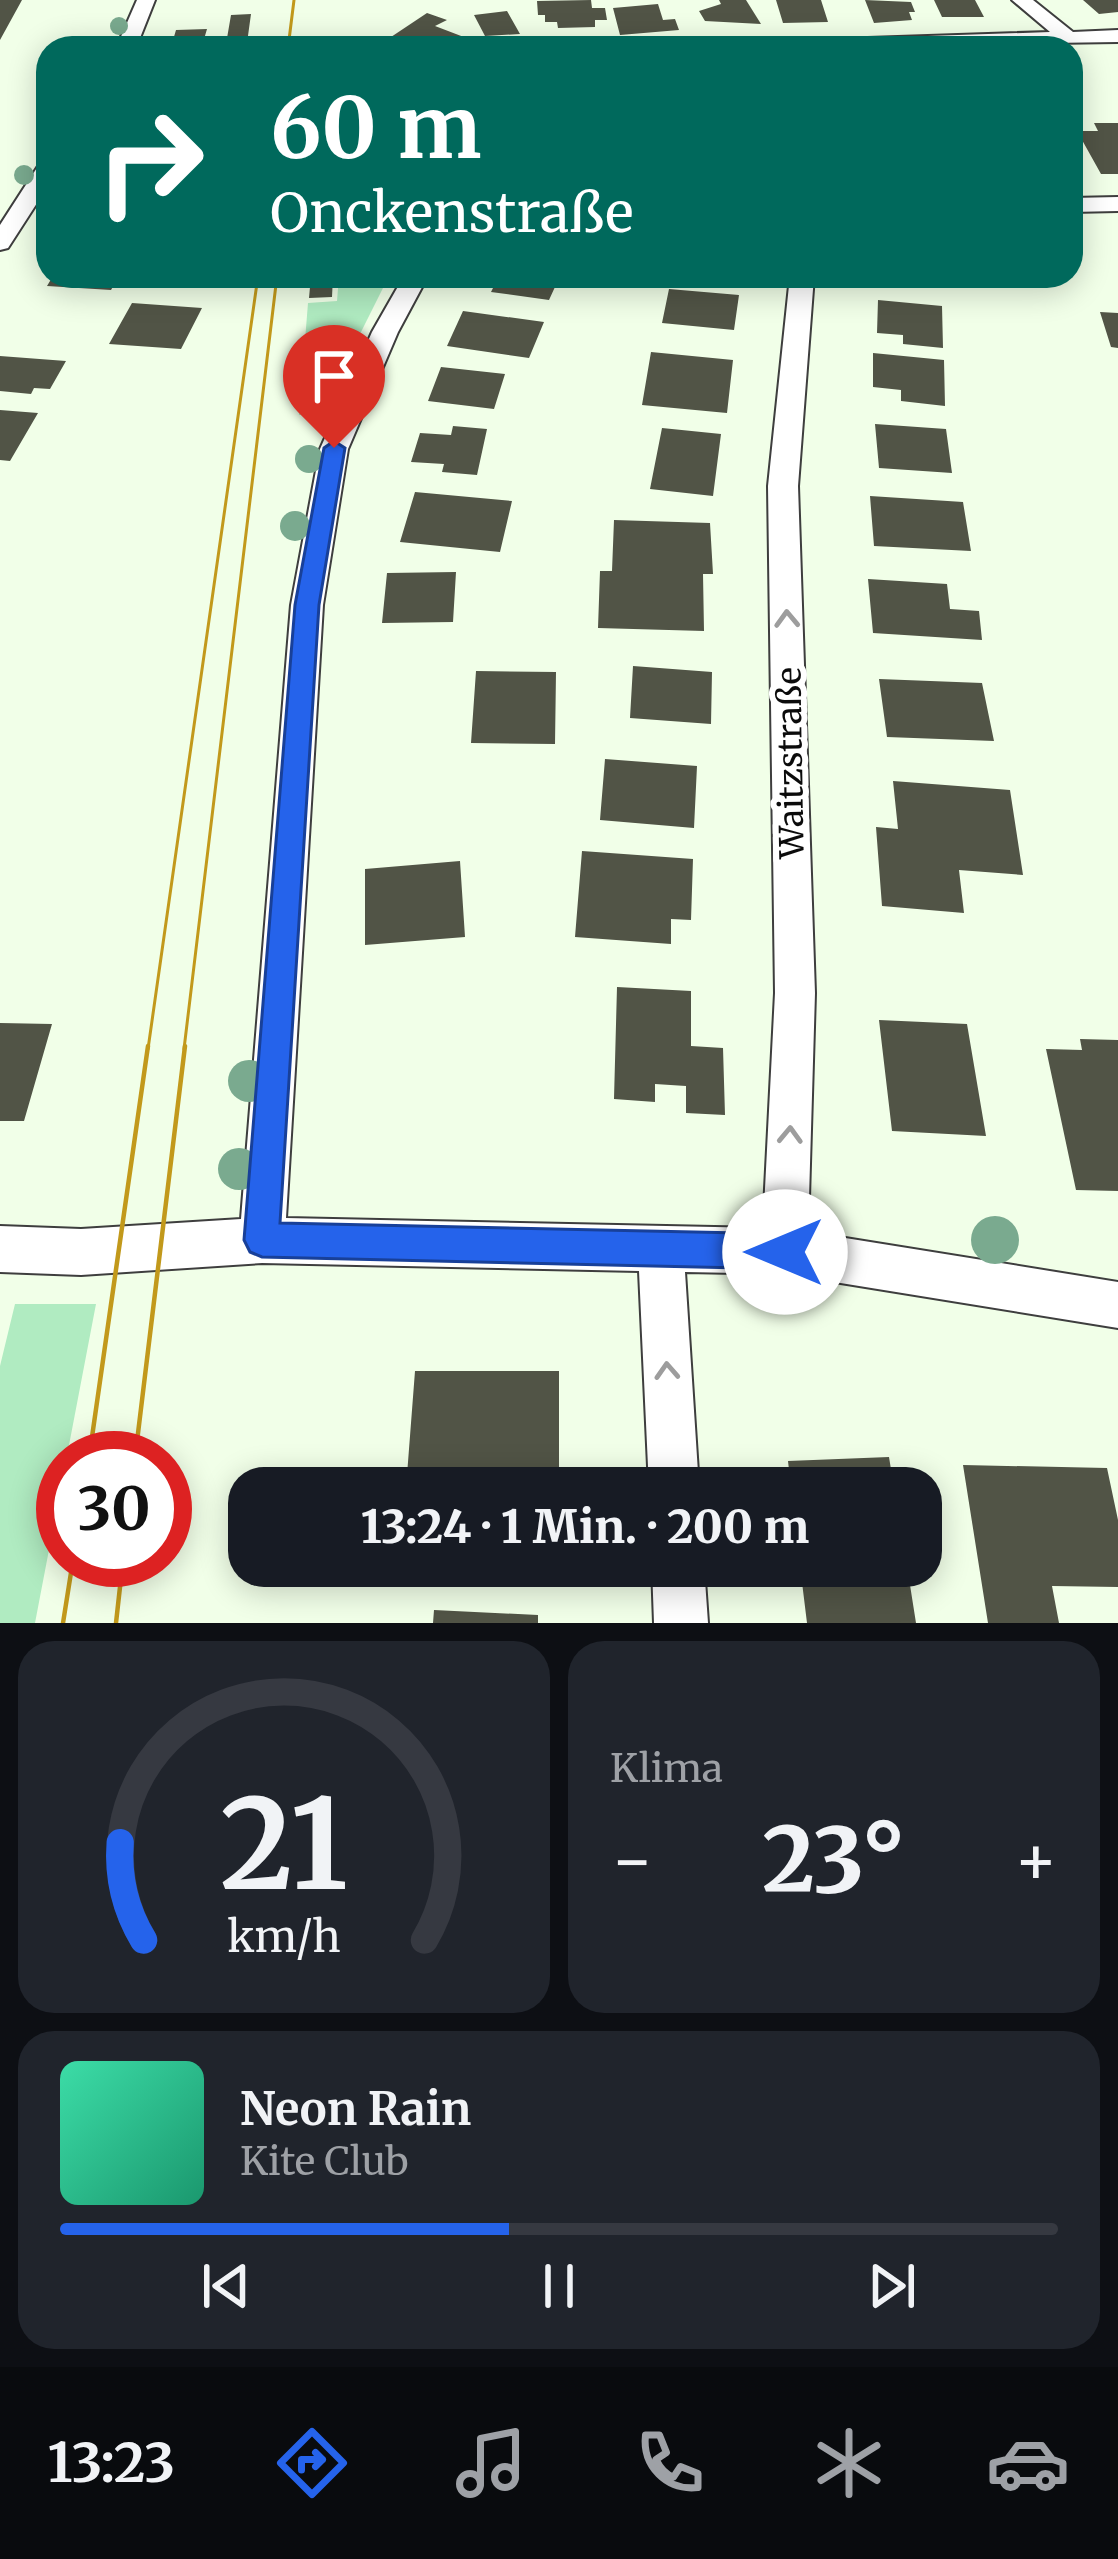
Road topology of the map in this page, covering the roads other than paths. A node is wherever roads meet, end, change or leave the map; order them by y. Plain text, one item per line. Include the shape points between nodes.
1 (146, 0) edge
2 (1021, 0) edge
3 (131, 36) edge
4 (1067, 36) edge
5 (1118, 36) edge
6 (1083, 39) edge
7 (36, 187) edge
8 (1118, 204) edge
9 (1083, 205) edge
10 (0, 243) edge
11 (409, 288) edge
12 (801, 288) edge
13 (262, 1240) junction
14 (0, 1250) edge
15 (661, 1251) junction
16 (785, 1252) junction
17 (1118, 1305) edge
18 (673, 1467) edge
19 (679, 1587) edge
20 (681, 1623) edge

1 - 3 street
2 - 4 street
5 - 6 street
7 - 10 street
8 - 9 street
11 - 13 street via 334,448 307,605
16 -> 12 street, Waitzstraße via 795,993 783,486
13 - 14 street
13 - 15 street
15 - 16 street
18 -> 15 street
16 - 17 street
19 - 20 street

